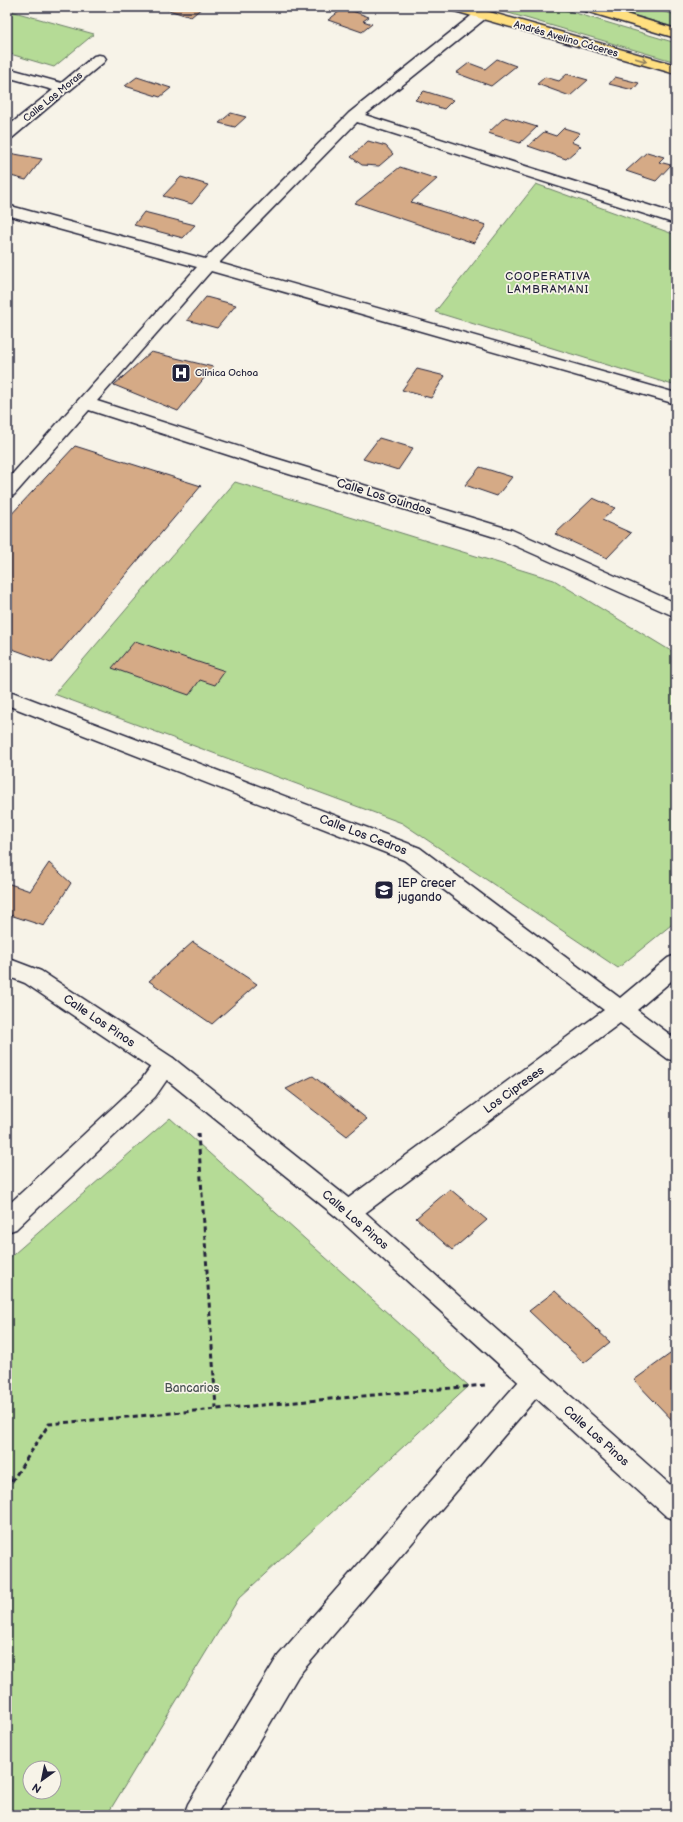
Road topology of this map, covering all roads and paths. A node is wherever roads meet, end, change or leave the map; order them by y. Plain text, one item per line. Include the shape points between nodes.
1 (456, 7) edge
2 (588, 7) edge
3 (481, 15) junction
4 (676, 34) edge
5 (99, 59) dead end
6 (676, 70) edge
7 (7, 72) edge
8 (64, 88) junction
9 (354, 116) junction
10 (7, 135) edge
11 (7, 210) edge
12 (676, 219) edge
13 (207, 266) junction
14 (676, 399) edge
15 (85, 402) junction
16 (7, 491) edge
17 (676, 611) edge
18 (7, 697) edge
19 (676, 964) edge
20 (7, 967) edge
21 (621, 1010) junction
22 (676, 1052) edge
23 (165, 1065) junction
24 (196, 1090) junction
25 (348, 1212) junction
26 (7, 1222) edge
27 (535, 1381) junction
28 (216, 1408) junction
29 (7, 1489) edge
30 (676, 1507) edge
31 (199, 1815) edge

1 - 3 main road, Andrés Avelino Cáceres
2 - 4 main road
3 -> 6 main road, Andrés Avelino Cáceres
3 - 9 street
5 - 8 street, Calle Las Moras
7 - 8 street
8 - 10 street, Calle Las Moras
9 - 12 street
9 - 13 street
11 - 13 street
13 - 14 street
13 - 15 street
15 - 16 street
15 - 17 street, Calle Los Guindos via 262,460 505,534
18 - 21 street, Calle Los Cedros via 412,854
19 - 21 street, Los Cipreses
20 - 23 street, Calle Los Pinos via 33,977
21 - 22 street, Calle Los Cedros
21 - 25 street, Los Cipreses
23 - 24 street, Calle Los Pinos
23 - 26 street via 146,1090
24 - 25 street, Calle Los Pinos
24 - 28 path
25 - 27 street, Calle Los Pinos
27 - 28 path
27 - 30 street, Calle Los Pinos
27 - 31 street via 288,1666
28 - 29 path via 49,1424

